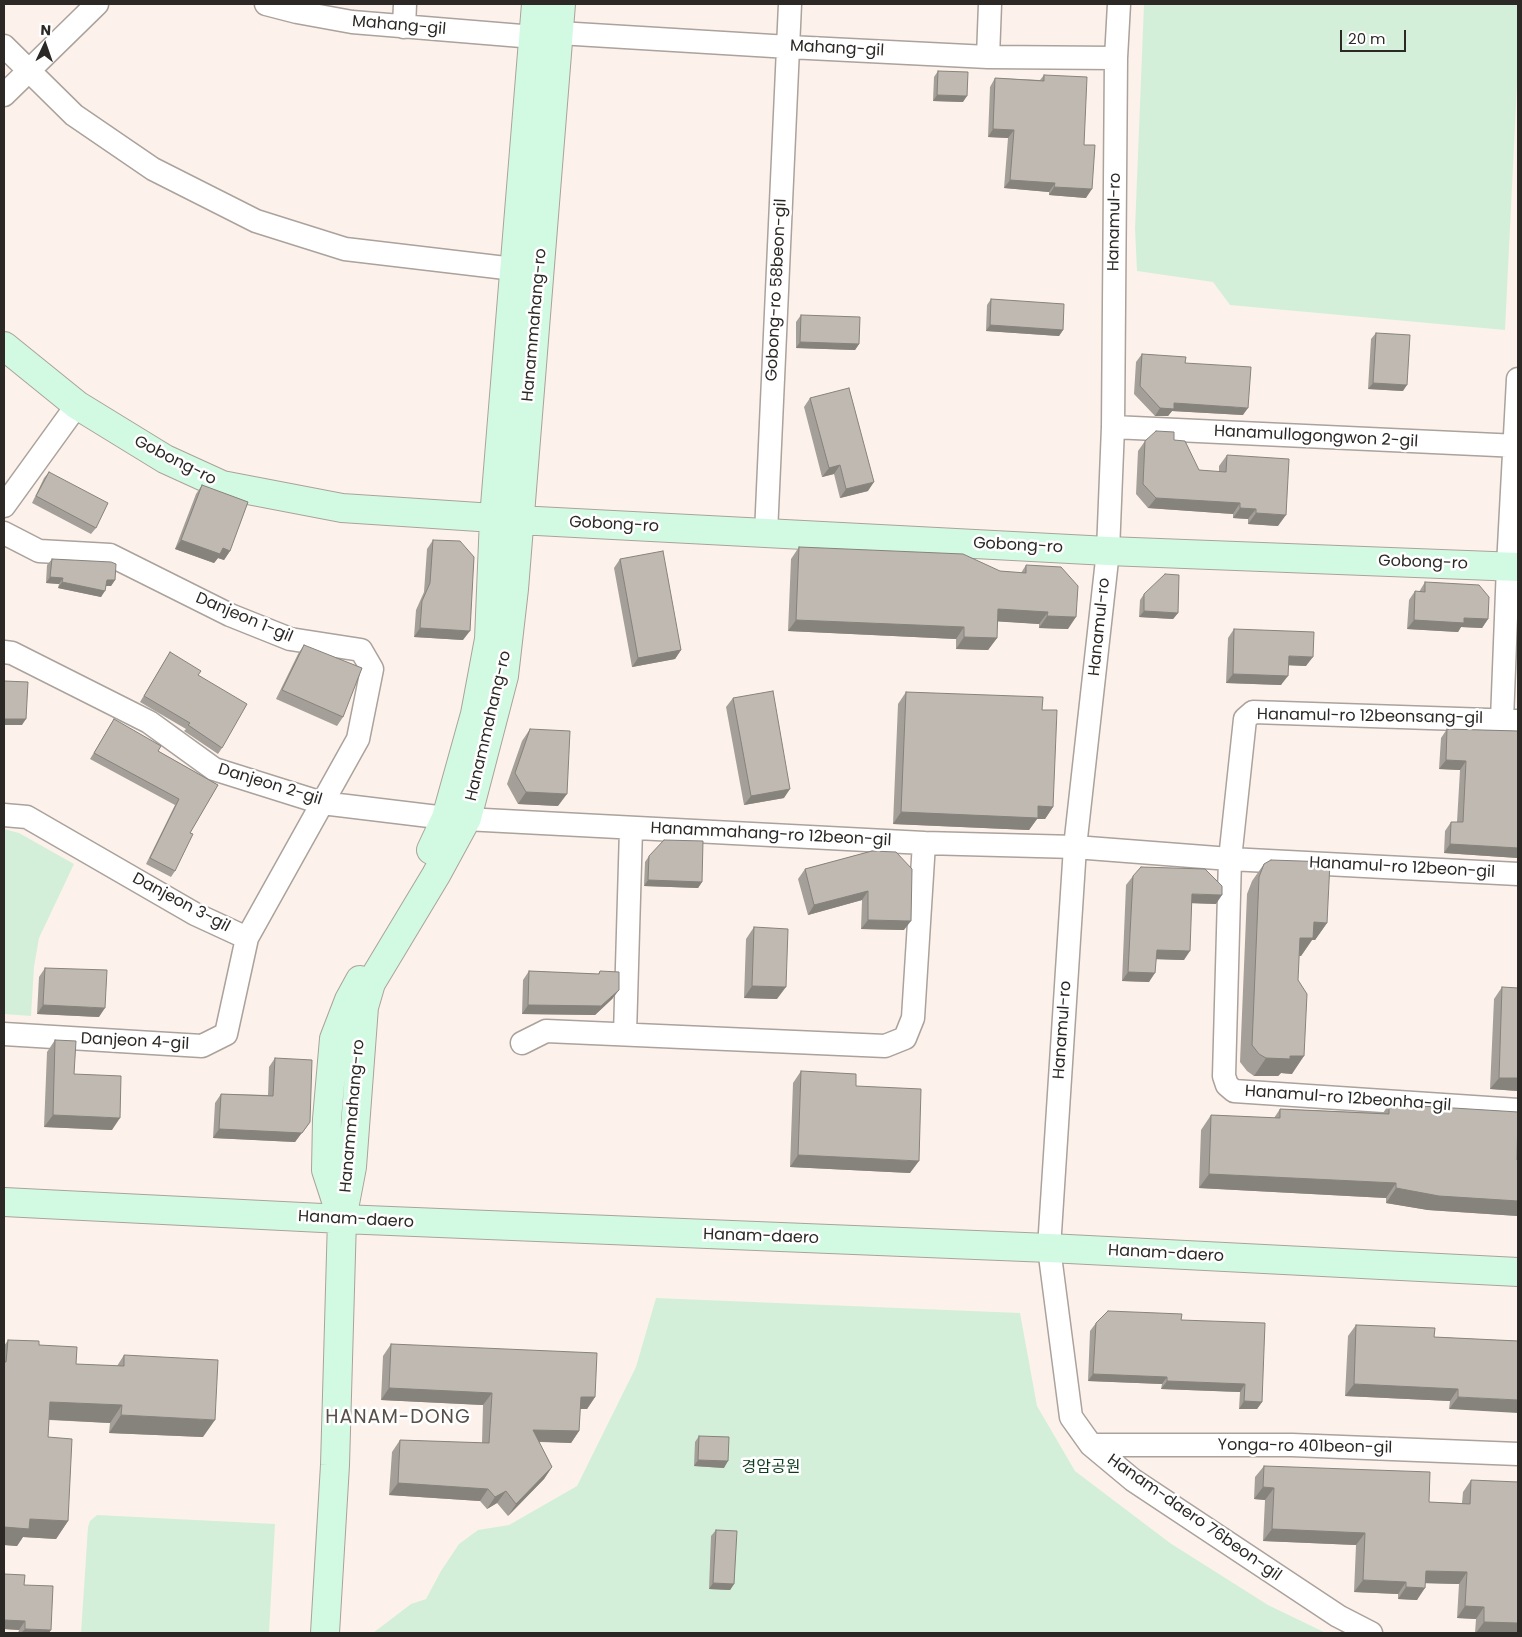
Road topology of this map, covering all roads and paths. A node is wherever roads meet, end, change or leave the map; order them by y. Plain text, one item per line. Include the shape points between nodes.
1 (97, 4) edge
2 (266, 4) edge
3 (405, 4) edge
4 (536, 4) edge
5 (561, 4) edge
6 (790, 4) edge
7 (990, 4) edge
8 (1119, 4) edge
9 (404, 27) junction
10 (546, 35) junction
11 (4, 46) edge
12 (789, 47) junction
13 (988, 56) junction
14 (1116, 58) junction
15 (28, 72) junction
16 (4, 95) edge
17 (514, 268) junction
18 (4, 346) edge
19 (1518, 379) edge
20 (77, 405) junction
21 (1113, 427) junction
22 (1516, 446) edge
23 (4, 506) edge
24 (506, 519) junction
25 (4, 533) edge
26 (766, 533) junction
27 (1108, 551) junction
28 (1513, 566) edge
29 (4, 652) edge
30 (1510, 720) edge
31 (322, 803) junction
32 (4, 815) edge
33 (456, 818) junction
34 (631, 829) junction
35 (924, 843) junction
36 (1075, 847) junction
37 (1230, 859) junction
38 (1518, 874) edge
39 (247, 938) junction
40 (4, 1034) edge
41 (625, 1034) junction
42 (522, 1044) dead end
43 (1518, 1110) edge
44 (4, 1202) edge
45 (342, 1220) junction
46 (1049, 1248) junction
47 (1518, 1272) edge
48 (1091, 1445) junction
49 (1518, 1454) edge
50 (325, 1633) edge
51 (1371, 1633) edge

1 - 15 street
2 - 9 street, Mahang-gil via 352,22
3 - 9 street
4 - 10 main road, Hanammahang-ro
5 - 10 main road, Hanammahang-ro
6 - 12 street, Gobong-ro 58beon-gil
7 - 13 street
8 - 14 street, Hanamul-ro
9 - 10 street, Mahang-gil
10 - 12 street, Mahang-gil
10 - 17 main road, Hanammahang-ro
10 - 24 main road, Hanammahang-ro
11 - 15 street
12 - 13 street, Mahang-gil
12 - 26 street, Gobong-ro 58beon-gil
13 - 14 street, Mahang-gil
14 - 21 street, Hanamul-ro
15 - 16 street
15 - 17 street via 74,115 153,169 256,221 345,249
17 - 24 main road, Hanammahang-ro
18 - 20 main road, Gobong-ro
19 - 22 street
20 - 23 street
20 - 24 main road, Gobong-ro via 165,459 222,485 342,508
21 - 22 street, Hanamullogongwon 2-gil
21 - 27 street, Hanamul-ro
22 - 28 street
24 - 26 main road, Gobong-ro
24 - 33 main road, Hanammahang-ro via 514,590 504,676
25 - 31 street, Danjeon 1-gil via 39,551 110,556 230,615 290,639 361,650 372,669 358,739
26 - 27 main road, Gobong-ro
27 - 28 main road, Gobong-ro
27 - 36 street, Hanamul-ro
28 - 30 street
29 - 31 street, Danjeon 2-gil via 12,653 149,722 214,769
30 - 37 street, Hanamul-ro 12beonsang-gil via 1253,712 1245,719 1242,729
31 - 33 street, Danjeon 2-gil
31 - 39 street, Danjeon 3-gil
32 - 39 street, Danjeon 3-gil via 27,817 195,914
33 - 34 street, Hanammahang-ro 12beon-gil
33 - 45 main road, Hanammahang-ro via 436,875 371,983 364,1007 352,1167
34 - 35 street, Hanammahang-ro 12beon-gil
34 - 41 street
35 - 36 street, Hanammahang-ro 12beon-gil
35 - 41 street via 913,1018 905,1038 885,1046
36 - 37 street, Hanamul-ro 12beon-gil
36 - 46 street, Hanamul-ro
37 - 38 street, Hanamul-ro 12beon-gil
37 - 43 street, Hanamul-ro 12beonha-gil via 1224,1076 1227,1085 1234,1091
39 - 40 street, Danjeon 4-gil via 226,1034 202,1046
41 - 42 street via 546,1031
44 - 45 main road, Hanam-daero
45 - 46 main road, Hanam-daero
45 - 50 main road, Hanammahang-ro via 335,1466
46 - 47 main road, Hanam-daero
46 - 48 street, Hanam-daero 76beon-gil via 1071,1417
48 - 49 street, Yonga-ro 401beon-gil via 1292,1445
48 - 51 street, Hanam-daero 76beon-gil via 1133,1480 1338,1616

